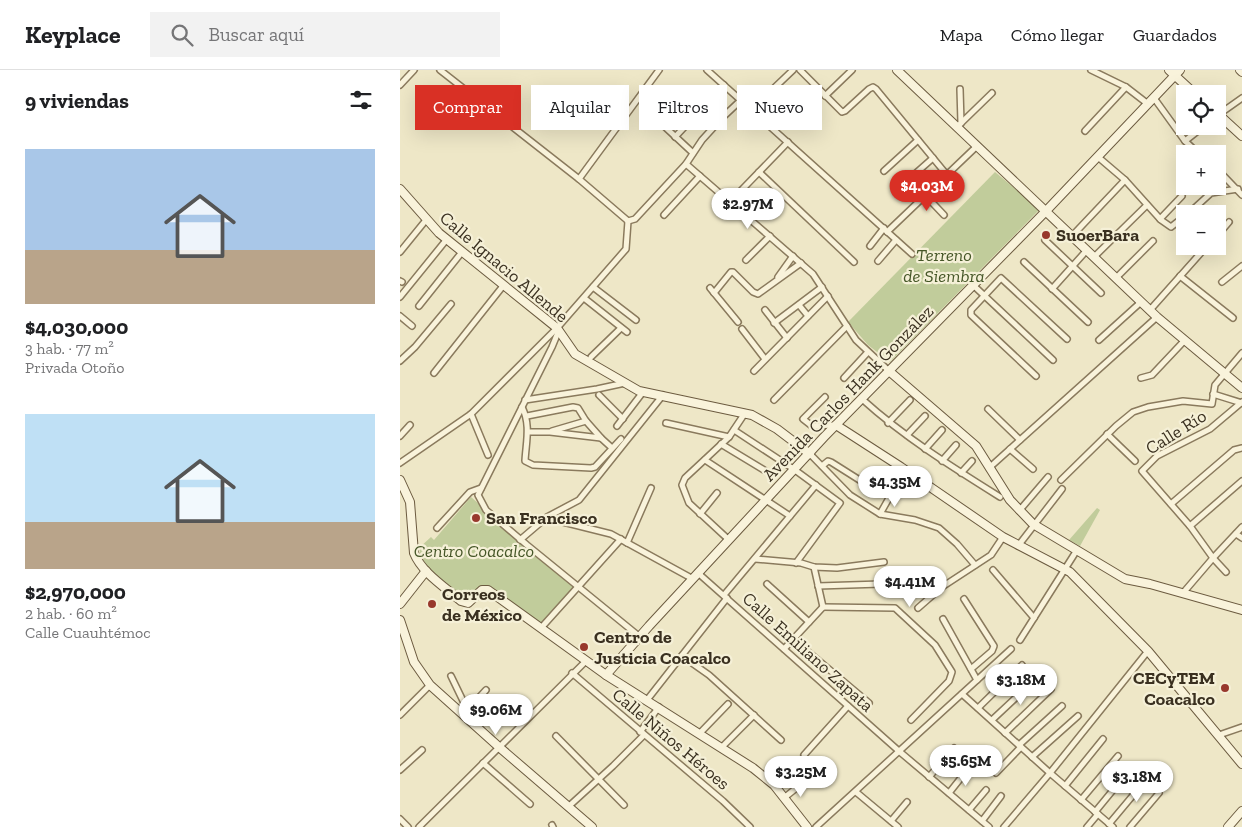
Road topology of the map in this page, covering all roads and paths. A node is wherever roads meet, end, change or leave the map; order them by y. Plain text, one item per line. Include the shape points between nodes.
1 (414, 70) edge
2 (440, 70) edge
3 (660, 70) edge
4 (707, 70) edge
5 (793, 70) edge
6 (800, 70) edge
7 (852, 70) edge
8 (897, 70) edge
9 (1091, 70) edge
10 (1175, 72) edge
11 (400, 85) edge
12 (724, 85) edge
13 (777, 85) edge
14 (1187, 85) edge
15 (1126, 87) junction
16 (727, 88) edge
17 (960, 89) dead end
18 (992, 93) dead end
19 (737, 96) edge
20 (825, 96) junction
21 (1242, 98) edge
22 (1151, 101) junction
23 (737, 104) edge
24 (1226, 109) edge
25 (1226, 122) edge
26 (959, 125) junction
27 (668, 130) edge
28 (682, 130) edge
29 (775, 130) edge
30 (1085, 131) dead end
31 (1193, 135) edge
32 (1242, 136) edge
33 (675, 137) junction
34 (918, 140) junction
35 (1185, 141) junction
36 (788, 142) junction
37 (1189, 145) edge
38 (977, 146) junction
39 (693, 153) junction
40 (1098, 156) junction
41 (933, 158) junction
42 (686, 164) junction
43 (884, 171) dead end
44 (759, 172) junction
45 (947, 174) junction
46 (700, 176) junction
47 (1226, 178) edge
48 (578, 179) junction
49 (1126, 180) junction
50 (899, 188) dead end
51 (400, 189) edge
52 (1238, 189) junction
53 (925, 195) junction
54 (1242, 195) edge
55 (1182, 196) dead end
56 (730, 202) junction
57 (1146, 205) junction
58 (1198, 205) edge
59 (1046, 211) junction
60 (664, 215) dead end
61 (944, 215) dead end
62 (1160, 219) junction
63 (426, 220) junction
64 (628, 221) junction
65 (1229, 222) dead end
66 (1176, 224) edge
67 (1226, 226) edge
68 (885, 230) junction
69 (770, 236) junction
70 (1072, 236) junction
71 (447, 239) junction
72 (896, 240) junction
73 (1045, 240) dead end
74 (1153, 241) dead end
75 (870, 246) dead end
76 (1087, 250) junction
77 (400, 252) edge
78 (462, 252) junction
79 (912, 254) dead end
80 (1200, 255) edge
81 (793, 256) junction
82 (1094, 257) junction
83 (746, 260) dead end
84 (878, 261) dead end
85 (854, 262) dead end
86 (1024, 262) dead end
87 (801, 263) junction
88 (1073, 266) junction
89 (1242, 266) edge
90 (1180, 276) junction
91 (1116, 278) junction
92 (777, 280) junction
93 (1222, 282) dead end
94 (973, 285) junction
95 (503, 286) junction
96 (593, 287) junction
97 (822, 287) junction
98 (710, 288) dead end
99 (1052, 289) junction
100 (1101, 293) dead end
101 (714, 294) junction
102 (828, 296) junction
103 (984, 296) junction
104 (400, 297) edge
105 (584, 298) junction
106 (1141, 302) junction
107 (451, 304) dead end
108 (799, 305) junction
109 (419, 306) dead end
110 (765, 310) dead end
111 (1150, 310) junction
112 (400, 316) edge
113 (808, 316) junction
114 (1157, 317) junction
115 (1233, 318) dead end
116 (636, 320) dead end
117 (738, 322) dead end
118 (774, 322) junction
119 (1088, 322) dead end
120 (412, 326) dead end
121 (847, 326) junction
122 (621, 328) junction
123 (558, 329) junction
124 (742, 329) dead end
125 (627, 332) dead end
126 (787, 338) junction
127 (1067, 339) dead end
128 (1100, 340) dead end
129 (1185, 340) junction
130 (868, 352) junction
131 (1242, 353) edge
132 (591, 357) dead end
133 (766, 359) junction
134 (1053, 360) dead end
135 (400, 361) edge
136 (889, 370) junction
137 (754, 371) dead end
138 (434, 373) dead end
139 (1224, 373) junction
140 (1036, 376) dead end
141 (844, 378) dead end
142 (1141, 378) dead end
143 (625, 383) junction
144 (1242, 388) edge
145 (643, 392) junction
146 (1213, 394) junction
147 (599, 395) dead end
148 (663, 395) junction
149 (825, 397) dead end
150 (862, 399) junction
151 (526, 400) junction
152 (774, 400) dead end
153 (910, 400) dead end
154 (1242, 403) edge
155 (522, 407) junction
156 (988, 409) dead end
157 (746, 413) junction
158 (471, 414) junction
159 (527, 416) junction
160 (925, 416) dead end
161 (623, 419) junction
162 (586, 421) junction
163 (666, 423) dead end
164 (888, 423) junction
165 (410, 425) dead end
166 (836, 425) junction
167 (617, 426) dead end
168 (734, 430) junction
169 (942, 430) dead end
170 (528, 432) junction
171 (550, 432) junction
172 (1107, 434) junction
173 (907, 435) junction
174 (400, 436) edge
175 (729, 437) junction
176 (601, 438) junction
177 (620, 439) dead end
178 (1020, 440) junction
179 (721, 444) junction
180 (956, 445) dead end
181 (612, 448) junction
182 (1242, 448) edge
183 (925, 449) junction
184 (1010, 449) junction
185 (810, 454) junction
186 (488, 455) dead end
187 (705, 460) junction
188 (942, 461) junction
189 (972, 461) dead end
190 (1135, 461) dead end
191 (400, 463) edge
192 (822, 466) junction
193 (989, 468) junction
194 (764, 470) dead end
195 (795, 470) junction
196 (1034, 470) dead end
197 (961, 473) junction
198 (1048, 477) dead end
199 (400, 480) edge
200 (1060, 480) dead end
201 (1242, 481) edge
202 (816, 485) junction
203 (869, 486) dead end
204 (481, 488) junction
205 (651, 488) dead end
206 (1062, 489) dead end
207 (893, 491) dead end
208 (718, 492) dead end
209 (1000, 497) dead end
210 (767, 500) junction
211 (1172, 504) junction
212 (1019, 511) junction
213 (700, 514) junction
214 (880, 514) junction
215 (790, 516) junction
216 (547, 518) junction
217 (1033, 524) junction
218 (1190, 526) junction
219 (1242, 527) edge
220 (436, 528) dead end
221 (1236, 534) junction
222 (1003, 537) junction
223 (1242, 538) edge
224 (520, 540) junction
225 (621, 540) junction
226 (729, 540) junction
227 (627, 542) junction
228 (1018, 546) junction
229 (1077, 550) junction
230 (1213, 558) junction
231 (755, 559) junction
232 (884, 562) dead end
233 (796, 563) junction
234 (975, 565) junction
235 (814, 568) junction
236 (1064, 568) junction
237 (993, 570) dead end
238 (426, 571) junction
239 (1226, 572) dead end
240 (696, 576) junction
241 (767, 584) dead end
242 (881, 584) dead end
243 (818, 586) junction
244 (579, 588) junction
245 (1183, 593) junction
246 (725, 597) junction
247 (964, 599) dead end
248 (400, 604) edge
249 (823, 607) junction
250 (918, 608) dead end
251 (1242, 610) edge
252 (1034, 618) junction
253 (943, 619) dead end
254 (400, 620) edge
255 (809, 622) junction
256 (541, 628) junction
257 (640, 637) junction
258 (793, 639) junction
259 (1020, 640) dead end
260 (784, 649) junction
261 (1011, 649) dead end
262 (1148, 651) junction
263 (682, 656) junction
264 (586, 661) junction
265 (1022, 665) dead end
266 (971, 670) junction
267 (572, 674) junction
268 (606, 675) junction
269 (451, 676) dead end
270 (1038, 677) dead end
271 (977, 680) junction
272 (430, 685) junction
273 (1051, 689) dead end
274 (486, 690) dead end
275 (962, 694) junction
276 (647, 700) junction
277 (728, 704) dead end
278 (869, 704) dead end
279 (848, 706) junction
280 (1062, 706) dead end
281 (659, 707) junction
282 (978, 708) junction
283 (462, 713) junction
284 (400, 715) edge
285 (754, 715) junction
286 (1078, 716) dead end
287 (911, 720) dead end
288 (992, 720) junction
289 (1242, 727) edge
290 (700, 733) junction
291 (1005, 733) junction
292 (642, 734) junction
293 (556, 736) dead end
294 (1219, 736) junction
295 (1103, 739) dead end
296 (781, 740) dead end
297 (1020, 746) junction
298 (499, 747) junction
299 (722, 747) junction
300 (954, 748) dead end
301 (422, 750) dead end
302 (900, 752) junction
303 (804, 755) dead end
304 (1118, 756) dead end
305 (1032, 757) junction
306 (1241, 762) edge
307 (483, 763) junction
308 (968, 769) dead end
309 (400, 770) edge
310 (996, 773) dead end
311 (1050, 773) junction
312 (1127, 773) dead end
313 (929, 777) junction
314 (598, 779) junction
315 (805, 781) dead end
316 (1145, 781) dead end
317 (1065, 786) junction
318 (986, 790) dead end
319 (856, 792) junction
320 (949, 793) junction
321 (1159, 793) dead end
322 (1001, 796) dead end
323 (784, 798) junction
324 (1081, 800) junction
325 (907, 802) dead end
326 (530, 804) dead end
327 (624, 805) dead end
328 (568, 807) junction
329 (969, 810) junction
330 (1096, 813) junction
331 (1241, 815) edge
332 (400, 819) edge
333 (891, 821) junction
334 (982, 821) junction
335 (1110, 824) edge
336 (423, 826) edge
337 (408, 827) edge
338 (592, 827) edge
339 (750, 827) edge
340 (807, 827) edge
341 (816, 827) edge
342 (898, 827) edge
343 (989, 827) edge
344 (1004, 827) edge
345 (1087, 827) edge
346 (1103, 827) edge
347 (1130, 827) edge
348 (1228, 827) edge

1 - 11 street
2 - 48 street
3 - 48 street
4 - 12 street
5 - 13 street
6 - 20 street
7 - 20 street
8 - 26 street
9 - 15 street
10 - 14 street
10 - 22 street, Avenida Carlos Hank González
15 - 22 street
15 - 30 street
16 - 19 street
17 - 26 street
18 - 26 street
20 - 34 street via 842,112 873,87
21 - 24 street
22 - 35 street
22 - 40 street, Avenida Carlos Hank González
23 - 39 street
25 - 32 street
26 - 38 street
27 - 33 street
28 - 33 street
29 - 36 street
31 - 35 street
33 - 39 street
34 - 41 street
34 - 43 street
35 - 37 street
36 - 44 street
36 - 68 street
38 - 45 street
38 - 59 street
39 - 42 street
40 - 49 street
40 - 59 street, Avenida Carlos Hank González
41 - 45 street
41 - 50 street
42 - 46 street
42 - 64 street via 635,219
44 - 56 street
44 - 85 street
45 - 53 street
46 - 56 street
46 - 60 street
47 - 52 street
48 - 64 street
49 - 57 street
49 - 70 street
51 - 63 street, Calle Ignacio Allende
52 - 54 street
52 - 58 street via 1211,193
53 - 61 street
53 - 68 street
55 - 62 street
56 - 69 street
57 - 62 street
57 - 82 street
59 - 70 street
59 - 94 street, Avenida Carlos Hank González
62 - 66 street via 1170,227
63 - 71 street, Calle Ignacio Allende
63 - 77 street
64 - 96 street via 626,249
65 - 67 street
68 - 72 street
68 - 75 street
69 - 81 street
69 - 83 street
70 - 76 street
71 - 78 street, Calle Ignacio Allende
71 - 104 street
72 - 79 street
72 - 84 street
73 - 88 street
74 - 91 street
76 - 82 street
76 - 88 street
78 - 95 street, Calle Ignacio Allende
78 - 109 street
80 - 90 street
81 - 87 street
81 - 92 street
82 - 91 street
86 - 99 street
87 - 92 street
87 - 97 street
88 - 99 street
88 - 100 street
89 - 93 street
90 - 111 street
90 - 115 street
91 - 106 street
92 - 101 street via 755,294 730,272
94 - 103 street
94 - 136 street, Avenida Carlos Hank González
95 - 123 street, Calle Ignacio Allende
95 - 138 street
96 - 105 street
96 - 116 street
97 - 102 street
97 - 108 street
98 - 101 street
99 - 119 street
101 - 117 street
102 - 113 street
102 - 121 street
103 - 127 street via 998,279 1003,279
103 - 134 street
103 - 140 street via 970,313
105 - 122 street
105 - 123 street
106 - 111 street
106 - 128 street
107 - 135 street
108 - 113 street
108 - 118 street
110 - 118 street
111 - 114 street
112 - 120 street
113 - 126 street
114 - 129 street
114 - 178 street
118 - 126 street
121 - 130 street
121 - 152 street
122 - 125 street
122 - 132 street
123 - 143 street, Calle Ignacio Allende via 575,354
123 - 151 street
123 - 158 street
124 - 133 street
126 - 133 street
129 - 139 street
129 - 142 street via 1152,375
130 - 136 street
130 - 141 street
131 - 139 street
133 - 137 street
136 - 150 street, Avenida Carlos Hank González
136 - 193 street via 976,446
139 - 144 street
139 - 146 street
143 - 145 street, Calle Ignacio Allende
143 - 151 street
145 - 148 street, Calle Ignacio Allende
145 - 161 street
146 - 154 street
146 - 172 street via 1212,404 1184,401 1134,412
147 - 161 street
148 - 157 street, Calle Ignacio Allende
148 - 216 street via 579,500
149 - 166 street via 803,418 812,426
150 - 164 street
150 - 166 street, Avenida Carlos Hank González
151 - 155 street
153 - 164 street
154 - 211 street, Calle Río via 1210,429 1157,456 1142,471
155 - 159 street
155 - 204 street
156 - 178 street
157 - 168 street
157 - 185 street, Calle Ignacio Allende via 777,429
158 - 186 street
158 - 191 street
159 - 162 street via 573,407 578,408
159 - 170 street
160 - 173 street
161 - 167 street
162 - 171 street
162 - 176 street
163 - 175 street
164 - 173 street
165 - 174 street
166 - 185 street, Avenida Carlos Hank González
166 - 222 street
168 - 175 street
168 - 195 street
169 - 183 street
170 - 171 street
170 - 181 street via 525,461 533,464 595,467
171 - 176 street
172 - 190 street
172 - 200 street
173 - 183 street
175 - 179 street
176 - 181 street
177 - 181 street
178 - 184 street
179 - 187 street
179 - 194 street
180 - 188 street
182 - 211 street via 1234,450
183 - 188 street
184 - 193 street
184 - 196 street
185 - 192 street
185 - 195 street, Avenida Carlos Hank González
187 - 210 street
187 - 213 street via 685,478 682,485 689,503
188 - 197 street
189 - 197 street
192 - 203 street via 830,462
192 - 214 street via 850,495
193 - 212 street
195 - 202 street
195 - 210 street, Avenida Carlos Hank González
197 - 209 street
198 - 212 street
199 - 238 street via 410,502 414,553
201 - 218 street
202 - 215 street
202 - 233 street via 840,503
204 - 220 street via 470,492
204 - 224 street via 478,495 486,510
205 - 227 street
206 - 217 street
207 - 214 street
208 - 213 street
210 - 215 street
210 - 226 street, Avenida Carlos Hank González
211 - 218 street, Calle Río
212 - 217 street
213 - 226 street
214 - 234 street via 939,528
215 - 231 street
216 - 224 street
216 - 225 street, Calle Emiliano Zapata via 611,534
217 - 228 street
217 - 229 street
218 - 230 street, Calle Río
219 - 221 street
221 - 223 street
221 - 230 street
222 - 228 street
222 - 234 street via 991,555
224 - 244 street
225 - 227 street, Calle Emiliano Zapata
225 - 244 street
226 - 240 street, Avenida Carlos Hank González
227 - 240 street, Calle Emiliano Zapata
228 - 236 street
229 - 236 street
229 - 245 street via 1125,580
230 - 239 street, Calle Río
230 - 245 street
231 - 233 street
231 - 246 street
232 - 235 street
233 - 235 street
234 - 250 street
235 - 243 street
236 - 252 street
236 - 262 street
237 - 252 street
238 - 248 street
238 - 256 street via 462,601 468,603 482,590 488,590
240 - 246 street, Calle Emiliano Zapata
240 - 257 street, Avenida Carlos Hank González
241 - 255 street
242 - 243 street
243 - 249 street
244 - 256 street
244 - 257 street
245 - 251 street
246 - 260 street, Calle Emiliano Zapata
246 - 263 street
247 - 266 street via 994,646
249 - 255 street
249 - 287 street via 896,608 935,645 952,672 951,676
252 - 259 street
253 - 266 street
254 - 272 street via 414,662
255 - 258 street
256 - 264 street
257 - 268 street, Avenida Carlos Hank González
258 - 260 street
258 - 278 street
260 - 279 street, Calle Emiliano Zapata
261 - 271 street
262 - 294 street
262 - 311 street
263 - 276 street
263 - 285 street
264 - 267 street
264 - 268 street
265 - 282 street
266 - 271 street
267 - 292 street, Calle Niños Héroes
267 - 298 street
268 - 276 street
269 - 283 street via 466,707
270 - 288 street
271 - 275 street
272 - 283 street
272 - 284 street
273 - 291 street
274 - 283 street
275 - 282 street
275 - 302 street
276 - 281 street
277 - 290 street
279 - 302 street, Calle Emiliano Zapata
279 - 303 street
280 - 297 street
281 - 290 street
281 - 292 street
282 - 288 street
283 - 298 street
285 - 296 street
285 - 299 street
286 - 305 street
288 - 291 street
289 - 294 street
290 - 299 street
291 - 297 street
292 - 314 street
292 - 339 street, Calle Niños Héroes
293 - 314 street
294 - 306 street
295 - 317 street
297 - 305 street
297 - 310 street
298 - 307 street
298 - 328 street
299 - 323 street via 774,785
300 - 313 street
301 - 309 street
302 - 313 street, Calle Emiliano Zapata
302 - 319 street
304 - 324 street
305 - 311 street
307 - 326 street
307 - 336 street
308 - 320 street
311 - 317 street
311 - 344 street
312 - 330 street
313 - 320 street, Calle Emiliano Zapata
314 - 327 street
314 - 328 street
315 - 323 street
316 - 335 street
317 - 324 street
318 - 329 street
319 - 333 street
319 - 341 street
320 - 329 street, Calle Emiliano Zapata
321 - 347 street
322 - 334 street
323 - 340 street
324 - 330 street
325 - 333 street
328 - 338 street
329 - 334 street, Calle Emiliano Zapata
330 - 335 street
330 - 345 street
331 - 348 street
332 - 337 street
333 - 342 street
334 - 343 street, Calle Emiliano Zapata
335 - 346 street

